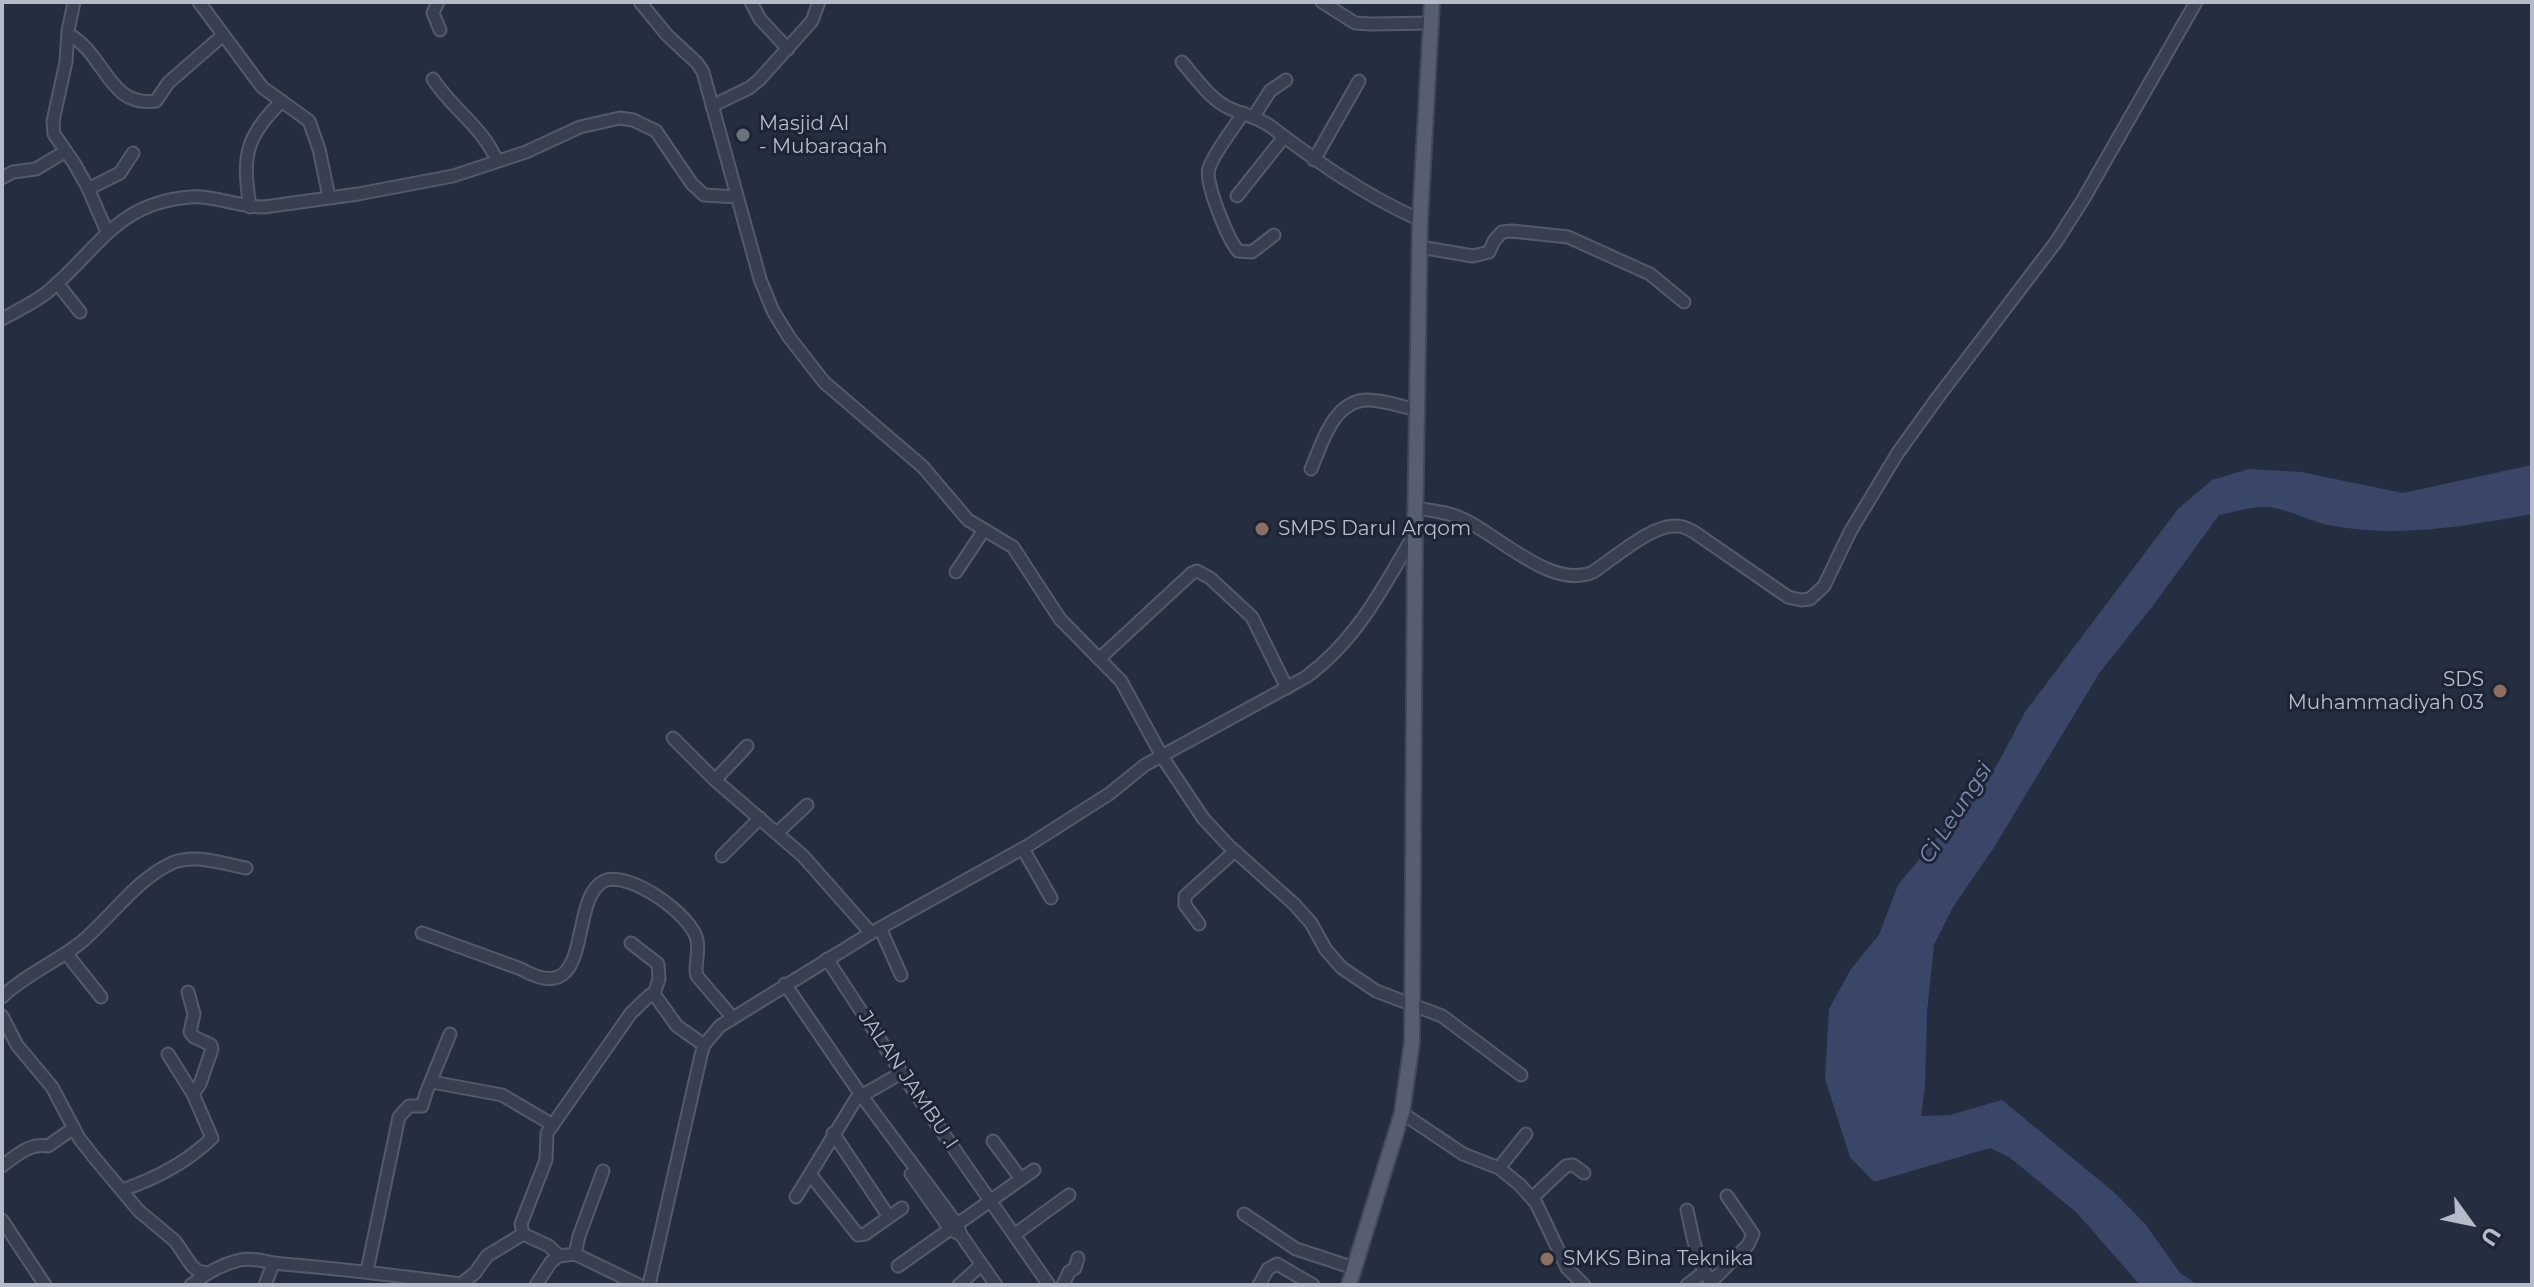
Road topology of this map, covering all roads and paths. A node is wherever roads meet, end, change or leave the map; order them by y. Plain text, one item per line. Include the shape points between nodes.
1 (74, 2) edge
2 (199, 2) edge
3 (438, 2) edge
4 (640, 2) edge
5 (751, 2) edge
6 (819, 2) edge
7 (1322, 2) edge
8 (1432, 2) edge
9 (2196, 2) edge
10 (1431, 23) junction
11 (440, 30) dead end
12 (68, 34) junction
13 (222, 36) junction
14 (788, 49) junction
15 (1182, 62) dead end
16 (433, 79) dead end
17 (1286, 80) dead end
18 (1359, 81) dead end
19 (282, 101) junction
20 (712, 106) junction
21 (1249, 115) junction
22 (1284, 137) junction
23 (66, 151) junction
24 (133, 153) dead end
25 (1314, 160) junction
26 (497, 161) junction
27 (2, 178) edge
28 (88, 189) junction
29 (1237, 196) dead end
30 (329, 197) junction
31 (737, 197) junction
32 (250, 207) junction
33 (1420, 220) junction
34 (107, 232) junction
35 (1274, 235) dead end
36 (1420, 247) junction
37 (57, 283) junction
38 (1684, 302) dead end
39 (80, 312) dead end
40 (2, 319) edge
41 (1417, 410) junction
42 (1311, 469) dead end
43 (1417, 508) junction
44 (984, 530) junction
45 (1415, 532) junction
46 (956, 572) dead end
47 (1099, 659) junction
48 (1287, 688) junction
49 (673, 738) dead end
50 (747, 746) dead end
51 (1163, 758) junction
52 (715, 780) junction
53 (807, 805) dead end
54 (760, 818) junction
55 (777, 833) junction
56 (1023, 849) junction
57 (1235, 851) junction
58 (722, 856) dead end
59 (246, 868) dead end
60 (1051, 898) dead end
61 (1199, 924) dead end
62 (876, 931) junction
63 (422, 933) dead end
64 (631, 943) dead end
65 (66, 953) junction
66 (827, 959) junction
67 (901, 975) dead end
68 (782, 986) junction
69 (188, 992) dead end
70 (654, 994) junction
71 (2, 997) edge
72 (101, 997) dead end
73 (1413, 1006) junction
74 (2, 1016) edge
75 (732, 1017) junction
76 (450, 1034) dead end
77 (704, 1045) junction
78 (168, 1054) dead end
79 (901, 1073) junction
80 (1521, 1075) dead end
81 (432, 1082) junction
82 (193, 1094) junction
83 (859, 1097) junction
84 (1402, 1113) junction
85 (553, 1125) junction
86 (74, 1128) junction
87 (833, 1133) junction
88 (1526, 1134) dead end
89 (993, 1141) dead end
90 (2, 1166) edge
91 (1499, 1168) junction
92 (1034, 1170) dead end
93 (603, 1171) dead end
94 (1584, 1173) dead end
95 (810, 1174) junction
96 (1021, 1179) junction
97 (122, 1190) junction
98 (1069, 1195) dead end
99 (1727, 1196) dead end
100 (796, 1197) dead end
101 (1532, 1198) junction
102 (990, 1200) junction
103 (902, 1208) dead end
104 (1687, 1210) dead end
105 (1244, 1214) dead end
106 (889, 1217) junction
107 (2, 1220) edge
108 (956, 1229) junction
109 (523, 1234) junction
110 (1014, 1235) junction
111 (575, 1254) junction
112 (559, 1256) junction
113 (1078, 1258) dead end
114 (273, 1264) junction
115 (981, 1265) junction
116 (898, 1266) dead end
117 (1354, 1268) junction
118 (367, 1271) junction
119 (208, 1273) junction
120 (1710, 1280) edge
121 (461, 1284) edge
122 (45, 1285) edge
123 (191, 1285) edge
124 (265, 1285) edge
125 (536, 1285) edge
126 (639, 1285) edge
127 (649, 1285) edge
128 (959, 1285) edge
129 (996, 1285) edge
130 (1049, 1285) edge
131 (1063, 1285) edge
132 (1259, 1285) edge
133 (1313, 1285) edge
134 (1349, 1285) edge
135 (1584, 1285) edge
136 (1687, 1285) edge

1 - 12 street
2 - 13 street
3 - 11 street via 433,13
4 - 20 street via 697,63
5 - 14 street
6 - 14 street via 812,21
7 - 10 street via 1355,23
8 - 10 main road
9 - 43 street via 2056,242 1897,454 1824,586 1810,599 1788,597 1684,527 1649,533 1593,572 1573,578 1454,515
10 - 33 main road
12 - 13 street via 92,52 124,96 146,103 156,101 168,83
12 - 23 street via 53,121 54,134
13 - 19 street via 262,87
14 - 20 street via 749,88
15 - 21 street via 1222,104
16 - 26 street via 484,136
17 - 21 street
18 - 25 street
19 - 30 street via 312,126
19 - 32 street via 256,128 249,149
20 - 31 street
21 - 22 street
21 - 35 street via 1210,165 1208,178 1238,251 1252,252
22 - 25 street
22 - 29 street
23 - 27 street via 36,169
23 - 28 street
24 - 28 street via 120,173
25 - 33 street
26 - 30 street via 453,176
26 - 31 street via 580,127 620,118 656,131 704,195
28 - 34 street
30 - 32 street
31 - 44 street via 760,279 789,337 824,382 907,452 962,514
32 - 34 street via 193,197 133,213
33 - 36 main road
34 - 37 street
36 - 38 street via 1473,256 1489,252 1502,232 1568,237 1650,274
36 - 41 main road
37 - 39 street
37 - 40 street
41 - 42 street via 1370,400 1351,404 1332,422
41 - 43 main road
43 - 45 main road
44 - 46 street
44 - 47 street via 1013,547 1052,608
45 - 48 street via 1350,637 1324,664
45 - 73 main road
47 - 48 street via 1197,571 1252,617
47 - 51 street via 1121,681
48 - 51 street
49 - 52 street
50 - 52 street
51 - 56 street
51 - 57 street via 1203,818
52 - 54 street
53 - 55 street
54 - 55 street
54 - 58 street
55 - 62 street
56 - 60 street
56 - 62 street
57 - 61 street via 1185,896 1185,905
57 - 73 street via 1294,904 1342,968 1376,991
59 - 65 street via 201,860 173,862
62 - 66 street
62 - 67 street
63 - 75 street via 534,976 554,977 575,959 592,892 604,881 625,879 655,895 689,925 697,940 697,976
64 - 70 street via 658,964
65 - 71 street
65 - 72 street
66 - 68 street
66 - 79 street, JALAN JAMBU .I
68 - 75 street
68 - 83 street
69 - 82 street via 194,1014 190,1032 212,1049
70 - 77 street via 677,1026
70 - 85 street via 631,1013
73 - 80 street via 1442,1016
73 - 84 main road
74 - 86 street
75 - 77 street
76 - 81 street
77 - 127 street
78 - 82 street
79 - 83 street
79 - 102 street, JALAN JAMBU .I
81 - 85 street via 502,1095
81 - 118 street via 422,1106 409,1106 399,1117
82 - 97 street via 212,1138 164,1172
83 - 87 street
83 - 108 street
84 - 91 street via 1463,1154
84 - 117 main road
85 - 109 street via 545,1138 546,1160 521,1224
86 - 90 street via 48,1146 23,1150
86 - 97 street
87 - 95 street
87 - 106 street
88 - 91 street
89 - 96 street
91 - 101 street
92 - 96 street
93 - 111 street
94 - 101 street via 1566,1166
95 - 100 street
95 - 106 street via 858,1235
96 - 102 street
97 - 119 street via 175,1241 192,1266
98 - 110 street
99 - 120 street via 1753,1234
101 - 135 street via 1567,1268
102 - 108 street
102 - 110 street, JALAN JAMBU .I
103 - 106 street
104 - 120 street
105 - 117 street via 1296,1249
107 - 122 street
108 - 115 street
108 - 116 street
109 - 112 street
109 - 121 street via 487,1256
110 - 130 street, JALAN JAMBU .I
111 - 112 street
111 - 126 street
112 - 125 street
113 - 131 street
114 - 118 street
114 - 119 street via 244,1259
114 - 124 street
115 - 128 street
115 - 129 street
117 - 134 main road
118 - 121 street
119 - 123 street
120 - 136 street
132 - 133 street via 1277,1264

